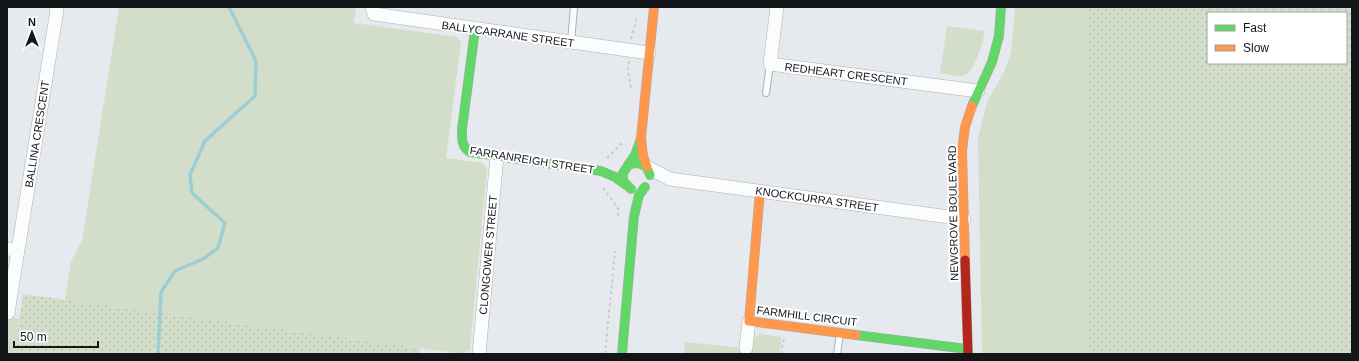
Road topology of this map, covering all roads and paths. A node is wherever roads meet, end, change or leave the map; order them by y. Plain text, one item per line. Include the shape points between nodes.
1 (56, 7) edge
2 (372, 7) edge
3 (574, 7) edge
4 (654, 7) edge
5 (777, 7) edge
6 (1001, 7) edge
7 (475, 30) junction
8 (571, 42) junction
9 (649, 53) junction
10 (770, 64) junction
11 (978, 91) junction
12 (766, 93) dead end
13 (641, 138) junction
14 (497, 156) junction
15 (628, 165) junction
16 (647, 167) junction
17 (601, 171) junction
18 (670, 179) junction
19 (626, 186) junction
20 (645, 187) junction
21 (760, 191) junction
22 (634, 216) junction
23 (964, 219) junction
24 (12, 250) edge
25 (8, 313) edge
26 (749, 321) junction
27 (840, 333) junction
28 (746, 348) dead end
29 (968, 351) edge
30 (479, 354) edge
31 (622, 354) edge
32 (837, 354) edge

1 - 24 street, BALLINA CRESCENT
2 - 7 street, BALLYCARRANE STREET via 374,14
3 - 8 lane
4 - 9 street
5 - 10 street, REDHEART CRESCENT
6 - 11 street, NEWGROVE BOULEVARD via 999,36 992,62
7 - 8 street, BALLYCARRANE STREET
7 - 14 street, FARRANREIGH STREET via 462,144 464,149 470,152
8 - 9 street, BALLYCARRANE STREET
9 - 13 street
10 - 11 street, REDHEART CRESCENT
10 - 12 lane
11 - 23 street, NEWGROVE BOULEVARD via 965,128 963,143
13 - 15 street
13 - 16 street
14 - 17 street, FARRANREIGH STREET
14 - 30 street, CLONGOWER STREET
15 - 16 street via 640,163
15 - 17 street, FARRANREIGH STREET
15 - 19 street via 623,173
16 - 18 street, KNOCKCURRA STREET
16 - 20 street via 651,177
17 - 19 street, FARRANREIGH STREET via 615,177
18 - 20 street, KNOCKCURRA STREET
18 - 21 street, KNOCKCURRA STREET
19 - 20 street via 638,190
19 - 22 street
20 - 22 street via 639,195
21 - 23 street, KNOCKCURRA STREET
21 - 26 street, FARMHILL CIRCUIT
22 - 31 street
23 - 29 street, NEWGROVE BOULEVARD
24 - 25 street, BALLINA CRESCENT
26 - 27 street, FARMHILL CIRCUIT
26 - 28 street
27 - 29 street, FARMHILL CIRCUIT
27 - 32 lane

